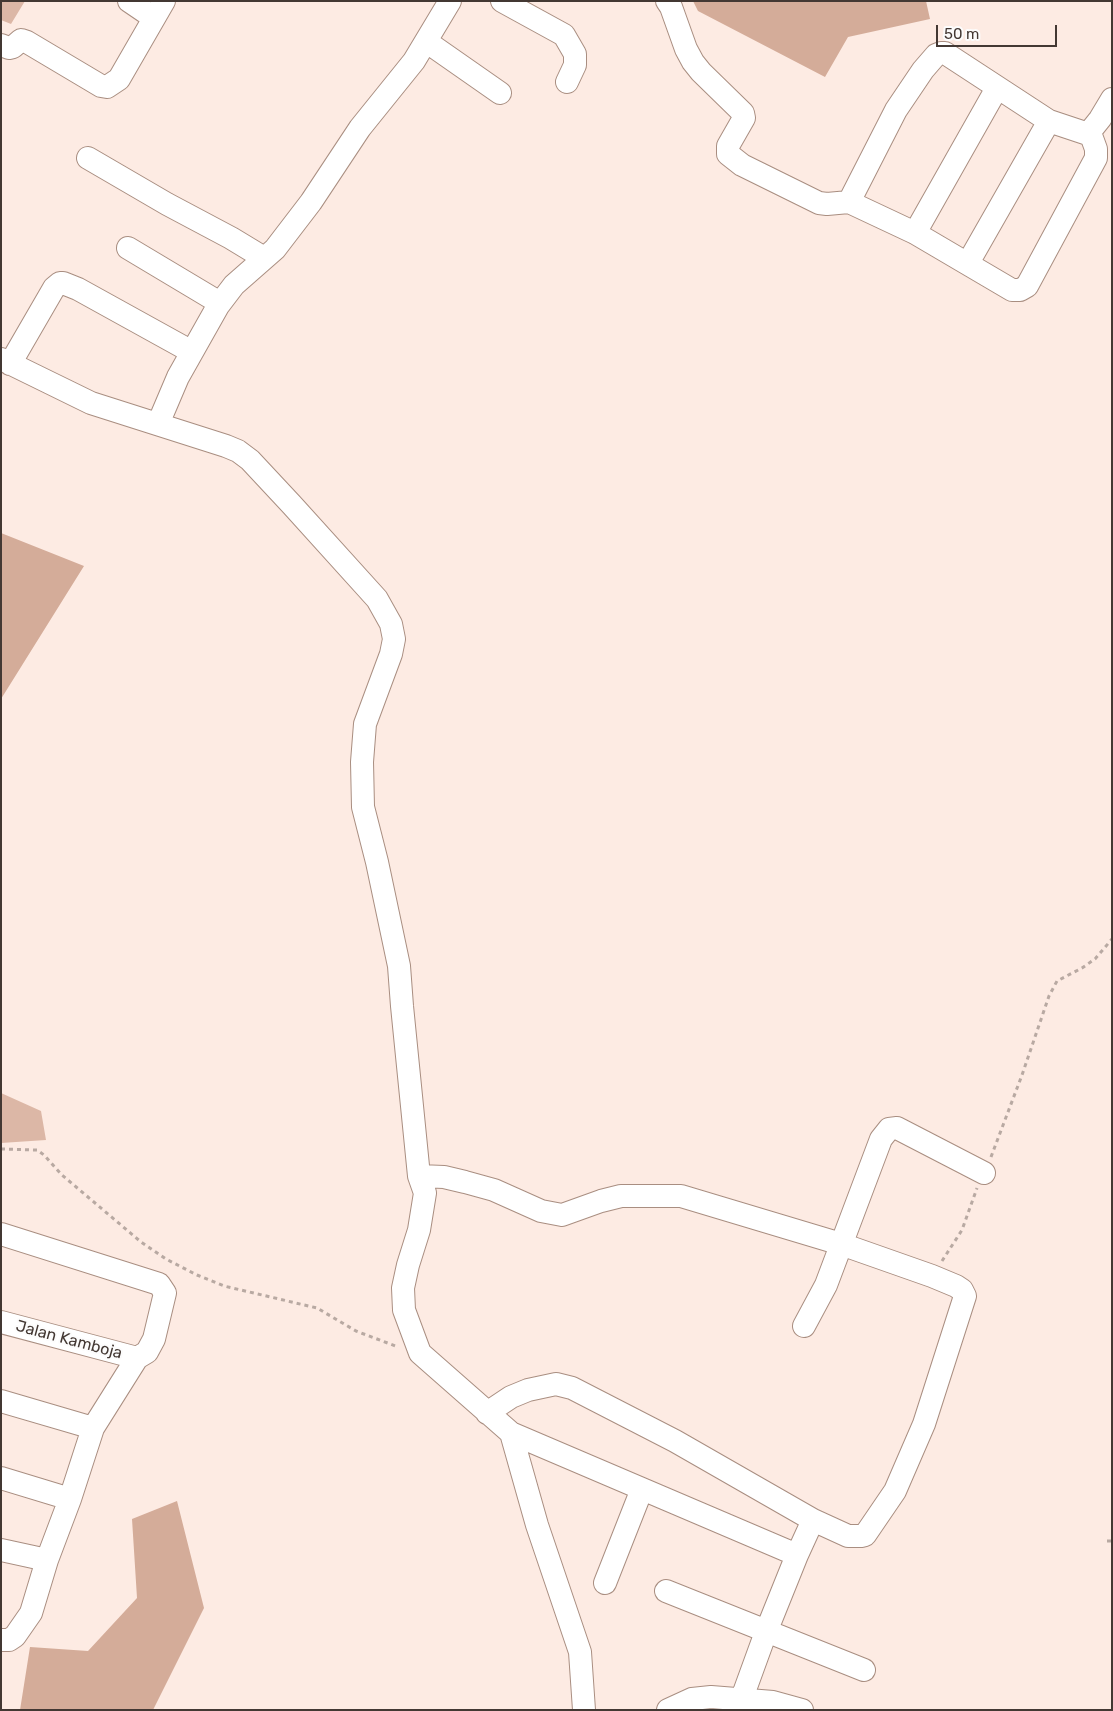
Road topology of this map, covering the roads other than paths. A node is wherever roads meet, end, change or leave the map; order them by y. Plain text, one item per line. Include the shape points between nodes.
1 (130, 1) edge
2 (450, 1) edge
3 (502, 1) edge
4 (666, 1) edge
5 (159, 10) edge
6 (427, 42) junction
7 (1, 45) edge
8 (567, 82) dead end
9 (997, 88) junction
10 (500, 93) dead end
11 (1112, 99) edge
12 (1049, 121) junction
13 (1088, 134) junction
14 (88, 158) dead end
15 (849, 202) junction
16 (915, 233) junction
17 (128, 248) dead end
18 (264, 258) junction
19 (968, 263) junction
20 (220, 303) junction
21 (192, 352) junction
22 (6, 362) edge
23 (158, 424) junction
24 (984, 1173) road end
25 (419, 1176) junction
26 (1, 1234) edge
27 (842, 1244) junction
28 (1, 1322) edge
29 (804, 1326) dead end
30 (137, 1358) junction
31 (1, 1401) edge
32 (487, 1413) junction
33 (93, 1428) junction
34 (511, 1433) junction
35 (1, 1478) edge
36 (642, 1490) junction
37 (70, 1499) junction
38 (813, 1520) junction
39 (1, 1550) edge
40 (797, 1555) junction
41 (47, 1560) junction
42 (605, 1583) dead end
43 (666, 1591) dead end
44 (766, 1632) junction
45 (1, 1640) edge
46 (864, 1670) dead end
47 (742, 1698) junction
48 (584, 1710) edge
49 (668, 1710) edge
50 (802, 1710) edge

1 - 5 street
2 - 6 street
3 - 8 street via 564,35 575,54 575,65
4 - 15 street via 693,62 743,113 744,118 728,146 728,154 742,165 819,203
5 - 7 street via 119,79 107,87 27,42 21,40 9,48
6 - 10 street
6 - 18 street via 360,128 281,242
9 - 12 street
9 - 15 street via 945,53 936,55 896,110
9 - 16 street
11 - 13 street
12 - 13 street
12 - 19 street
13 - 19 street via 1096,149 1096,158 1024,288 1016,291 1008,288
14 - 18 street
15 - 16 street
16 - 19 street
17 - 20 street
18 - 20 street via 234,285
20 - 21 street
21 - 22 street via 78,289 60,283
21 - 23 street
22 - 23 street via 91,403
23 - 25 street via 226,446 250,460 377,599 391,624 394,639 391,654 365,724 363,806 399,966
24 - 27 street via 897,1128 889,1128 881,1140
25 - 27 street via 466,1182 494,1190 541,1211 562,1215 621,1196 681,1196
25 - 32 street via 424,1193 419,1230 403,1288 404,1310 420,1353
26 - 30 street via 160,1284 165,1294 154,1339 147,1352
27 - 29 street via 826,1286
27 - 38 street via 956,1286 965,1296 924,1424 895,1491 865,1535 848,1536
28 - 30 street, Jalan Kamboja
30 - 33 street
31 - 33 street
32 - 34 street
32 - 38 street via 528,1390 556,1384 572,1388 675,1441
33 - 37 street
34 - 36 street
34 - 48 street via 537,1525 580,1652
35 - 37 street
36 - 40 street
36 - 42 street
37 - 41 street
38 - 40 street
39 - 41 street
40 - 44 street
41 - 45 street via 31,1613 15,1636
43 - 44 street
44 - 46 street
44 - 47 street
47 - 49 street via 692,1699
47 - 50 street

